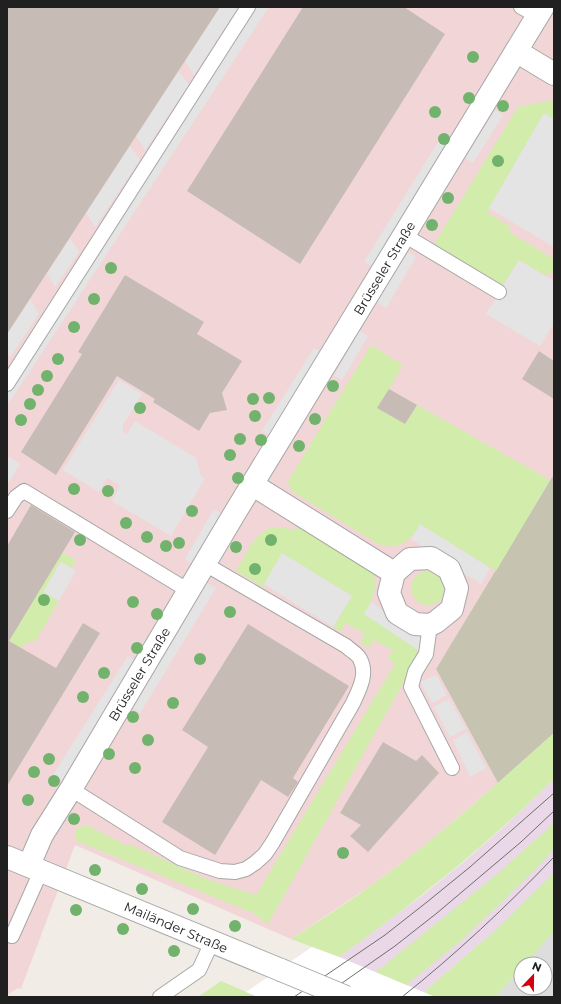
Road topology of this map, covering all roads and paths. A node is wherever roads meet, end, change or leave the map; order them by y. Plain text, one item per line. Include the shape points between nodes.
1 (248, 7) edge
2 (534, 10) edge
3 (516, 51) junction
4 (554, 74) edge
5 (404, 235) junction
6 (499, 292) dead end
7 (7, 384) edge
8 (253, 485) junction
9 (7, 511) edge
10 (205, 564) junction
11 (394, 573) junction
12 (189, 591) junction
13 (430, 625) junction
14 (452, 768) dead end
15 (71, 789) junction
16 (7, 857) edge
17 (35, 868) junction
18 (7, 934) edge
19 (212, 942) junction
20 (160, 997) edge
21 (346, 997) edge

1 - 7 lane
2 - 3 street, Brüsseler Straße
3 - 4 street
3 - 5 street, Brüsseler Straße
5 - 6 lane
5 - 8 street, Brüsseler Straße
8 - 10 street, Brüsseler Straße
8 - 11 street
9 - 12 lane via 16,497 24,491
10 - 12 street, Brüsseler Straße
10 - 15 lane via 346,646 360,659 364,672 353,703 273,842 265,854 246,869 236,872 220,871 180,858
11 - 13 street via 389,593 397,612 415,624
11 - 13 street via 410,559 431,558 449,569 457,588 452,609
12 - 15 street, Brüsseler Straße
13 - 14 lane via 426,654 415,672 411,687
15 - 17 street, Brüsseler Straße via 42,835
16 - 17 street, Mailänder Straße
17 - 18 lane via 12,936
17 - 19 street, Mailänder Straße
19 - 20 lane via 199,970
19 - 21 street, Mailänder Straße, bridge

